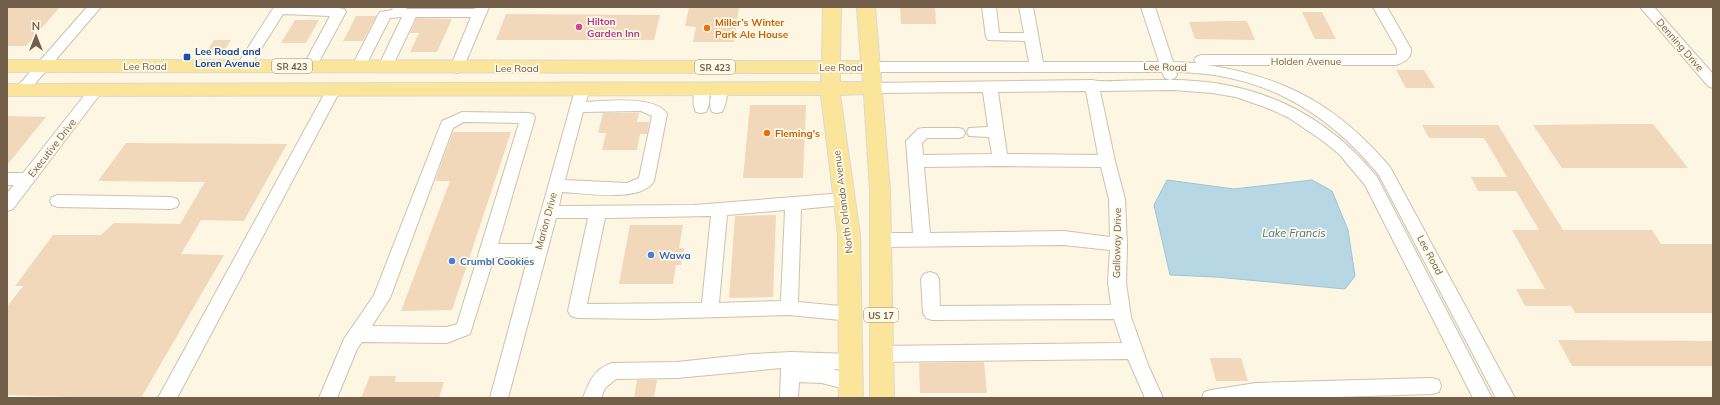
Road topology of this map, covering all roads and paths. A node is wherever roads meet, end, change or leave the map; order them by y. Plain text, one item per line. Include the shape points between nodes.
1 (94, 7) edge
2 (832, 7) edge
3 (866, 7) edge
4 (989, 7) edge
5 (1026, 7) edge
6 (1148, 7) edge
7 (1380, 7) edge
8 (1647, 7) edge
9 (280, 9) edge
10 (480, 10) edge
11 (403, 11) edge
12 (1031, 37) junction
13 (314, 59) junction
14 (1201, 60) dead end
15 (7, 66) edge
16 (44, 66) junction
17 (244, 66) junction
18 (359, 66) junction
19 (386, 67) junction
20 (829, 67) junction
21 (1037, 67) junction
22 (1167, 67) junction
23 (457, 68) junction
24 (872, 78) junction
25 (1713, 82) edge
26 (1092, 85) junction
27 (1173, 85) junction
28 (990, 87) junction
29 (334, 89) junction
30 (403, 89) junction
31 (711, 89) junction
32 (830, 89) junction
33 (15, 90) edge
34 (96, 90) junction
35 (579, 98) junction
36 (701, 108) dead end
37 (717, 108) dead end
38 (974, 132) dead end
39 (997, 132) junction
40 (958, 133) dead end
41 (1000, 160) junction
42 (915, 161) junction
43 (1107, 161) junction
44 (7, 179) edge
45 (27, 180) junction
46 (555, 186) junction
47 (844, 199) junction
48 (58, 201) dead end
49 (793, 202) junction
50 (171, 203) dead end
51 (7, 205) edge
52 (720, 208) junction
53 (598, 211) junction
54 (548, 212) junction
55 (880, 240) junction
56 (922, 240) junction
57 (1119, 245) junction
58 (488, 250) junction
59 (538, 251) junction
60 (1416, 267) junction
61 (1436, 267) junction
62 (930, 279) dead end
63 (789, 308) junction
64 (710, 310) junction
65 (1121, 312) junction
66 (851, 314) junction
67 (357, 334) junction
68 (1134, 351) junction
69 (881, 354) junction
70 (791, 366) junction
71 (851, 381) edge
72 (1432, 386) dead end
73 (167, 398) edge
74 (328, 398) edge
75 (499, 398) edge
76 (592, 398) edge
77 (788, 398) edge
78 (882, 398) edge
79 (1154, 398) edge
80 (1211, 398) edge
81 (1483, 398) edge
82 (1506, 398) edge

1 - 16 street
2 - 20 main road, North Orlando Avenue / US 17
3 - 24 main road, US 17
4 - 12 street via 993,37
5 - 12 street
6 - 22 street
7 - 14 street, Holden Avenue via 1404,49 1402,57 1386,61
8 - 25 street, Denning Drive
9 - 13 street via 339,12
9 - 17 street
10 - 11 street
10 - 23 street
11 - 18 street via 385,15
11 - 19 street
12 - 21 street
13 - 17 main road, Lee Road / SR 423
13 - 18 main road, Lee Road / SR 423
15 - 16 main road, Lee Road / SR 423
16 - 17 main road, Lee Road / SR 423
16 - 33 street
18 - 19 main road, Lee Road / SR 423
19 - 23 main road, Lee Road / SR 423
20 - 23 main road, Lee Road / SR 423
20 - 24 main road, Lee Road / SR 423
20 - 32 main road, North Orlando Avenue / US 17
21 - 22 street, Lee Road
21 - 24 street, Lee Road
22 - 27 street
22 - 61 street, Lee Road via 1203,69 1260,81 1310,104 1333,118 1371,152 1385,171
23 - 30 main road via 435,80
24 - 28 street, Lee Road
24 - 32 main road, Lee Road
24 - 55 main road, US 17 via 880,191
26 - 27 street, Lee Road
26 - 28 street, Lee Road
26 - 43 street, Galloway Drive
27 - 60 street, Lee Road via 1244,94 1292,113 1317,128 1358,163 1371,181
28 - 39 street
29 - 30 main road, Lee Road
29 - 34 main road, Lee Road
29 - 73 street
30 - 35 main road, Lee Road
31 - 32 main road, Lee Road
31 - 35 main road, Lee Road
31 - 36 street
31 - 37 street
32 - 47 main road, North Orlando Avenue / US 17
33 - 34 main road, Lee Road
34 - 45 street, Executive Drive
35 - 46 street, Marion Drive
35 - 46 street via 643,106 660,114 646,182 629,189
38 - 39 street
39 - 41 street
40 - 42 street via 923,133 914,141
41 - 42 street
41 - 43 street
42 - 56 street
43 - 57 street, Galloway Drive via 1117,199
44 - 45 street
45 - 51 street, Executive Drive
46 - 54 street, Marion Drive
47 - 49 street
47 - 66 main road, North Orlando Avenue / US 17 via 849,235
48 - 50 street
49 - 52 street
49 - 63 street
52 - 53 street via 694,211
52 - 64 street
53 - 54 street
53 - 64 street via 577,311
54 - 59 street, Marion Drive
55 - 56 street
55 - 69 main road, US 17
56 - 57 street via 1064,238
57 - 65 street, Galloway Drive via 1117,283
58 - 59 street
58 - 67 street via 464,329 447,335
58 - 67 street via 528,118 462,117 447,125 381,298
59 - 75 street, Marion Drive
60 - 61 street
60 - 81 street, Lee Road
61 - 82 street, Lee Road
62 - 65 street via 932,313
63 - 64 street
63 - 66 street
65 - 68 street, Galloway Drive
66 - 71 main road, North Orlando Avenue / US 17
67 - 74 street
68 - 69 street
68 - 79 street, Galloway Drive
69 - 78 main road, US 17
70 - 71 street
70 - 76 street via 752,362 677,370 612,371 598,383
70 - 77 street
72 - 80 street via 1256,391

